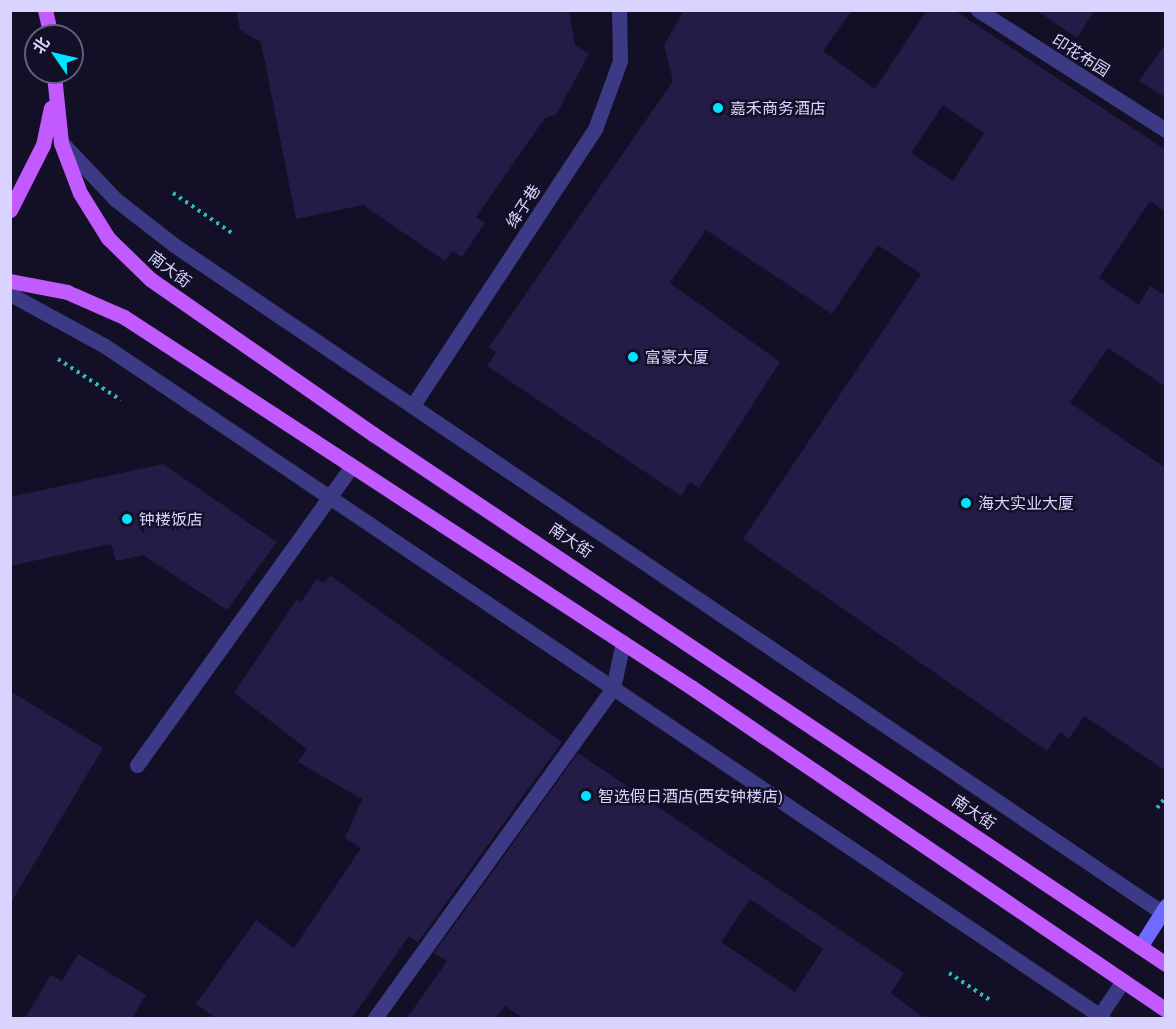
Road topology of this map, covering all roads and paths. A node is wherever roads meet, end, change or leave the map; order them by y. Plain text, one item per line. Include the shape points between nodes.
1 (619, 10) edge
2 (978, 10) edge
3 (52, 84) edge
4 (55, 84) edge
5 (1166, 130) edge
6 (61, 143) junction
7 (173, 193) dead end
8 (10, 210) edge
9 (232, 233) dead end
10 (10, 280) edge
11 (10, 294) edge
12 (58, 359) dead end
13 (122, 400) dead end
14 (412, 405) junction
15 (350, 469) junction
16 (331, 498) junction
17 (622, 642) junction
18 (613, 688) junction
19 (137, 765) dead end
20 (1166, 797) edge
21 (1157, 808) dead end
22 (1164, 911) edge
23 (1140, 947) junction
24 (1166, 964) edge
25 (949, 973) dead end
26 (1123, 981) junction
27 (990, 1000) dead end
28 (1166, 1010) edge
29 (375, 1018) edge
30 (1100, 1018) edge

1 - 14 street, 绛子巷 via 620,61 595,129
2 - 5 street, 印花布园
3 - 8 main road via 43,145
4 - 6 main road, 南大街
6 - 14 street via 144,223
6 - 23 main road, 南大街 via 93,216 150,279 373,434
7 - 9 path
10 - 15 main road via 67,292 124,317
11 - 16 street via 105,346
12 - 13 path
14 - 22 street
15 - 16 street
15 - 17 main road
16 - 18 street
16 - 19 street
17 - 18 street
17 - 26 main road
18 - 29 street
18 - 30 street
20 - 21 path
22 - 23 street
23 - 24 main road, 南大街
25 - 27 path
26 - 28 main road
26 - 30 street

